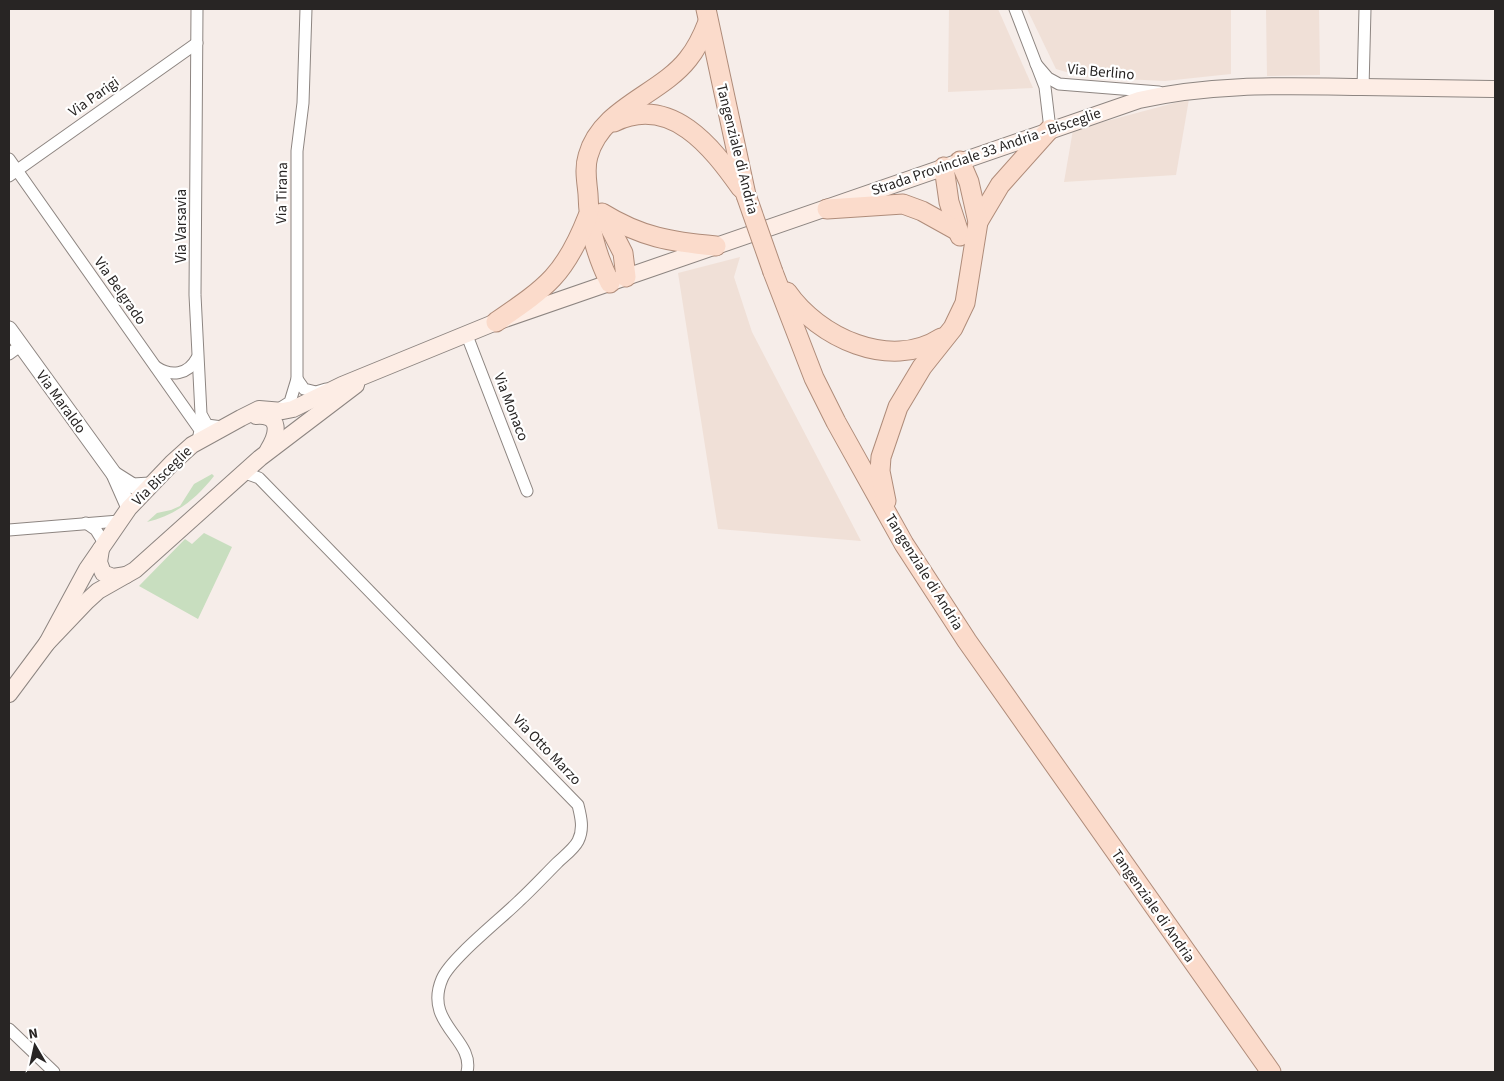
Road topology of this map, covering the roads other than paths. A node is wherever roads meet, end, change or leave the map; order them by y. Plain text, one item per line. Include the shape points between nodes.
1 (197, 9) edge
2 (306, 9) edge
3 (1014, 9) edge
4 (1365, 9) edge
5 (707, 16) edge
6 (197, 43) junction
7 (1036, 64) junction
8 (1364, 88) junction
9 (1495, 88) edge
10 (1171, 93) junction
11 (605, 127) junction
12 (1050, 129) junction
13 (9, 159) edge
14 (952, 164) junction
15 (13, 173) edge
16 (746, 195) junction
17 (827, 209) junction
18 (595, 214) junction
19 (978, 222) junction
20 (958, 231) junction
21 (716, 246) junction
22 (970, 271) junction
23 (773, 272) junction
24 (618, 280) junction
25 (496, 322) junction
26 (9, 329) edge
27 (466, 333) junction
28 (948, 333) junction
29 (15, 350) edge
30 (198, 358) junction
31 (154, 366) junction
32 (367, 376) junction
33 (296, 379) junction
34 (342, 384) junction
35 (275, 411) junction
36 (241, 418) junction
37 (222, 427) junction
38 (198, 441) junction
39 (263, 455) junction
40 (114, 474) junction
41 (240, 475) junction
42 (259, 478) junction
43 (150, 485) junction
44 (527, 491) dead end
45 (124, 514) junction
46 (86, 523) junction
47 (9, 530) edge
48 (904, 544) junction
49 (102, 546) junction
50 (128, 575) junction
51 (47, 643) junction
52 (9, 694) edge
53 (9, 1029) edge
54 (54, 1072) edge
55 (467, 1072) edge
56 (1271, 1072) edge

1 - 6 street, Via Varsavia
2 - 33 street, Via Tirana via 303,103 297,151
3 - 7 street, Via Berlino
4 - 8 street
5 - 11 main road via 697,47 688,60
5 - 16 main road, Tangenziale di Andria
6 - 15 street, Via Parigi
6 - 30 street, Via Varsavia via 195,295
7 - 10 street, Via Berlino via 1048,78 1059,84
7 - 12 street, Via Berlino via 1047,99
8 - 9 main road, Strada Provinciale 33 Andria - Bisceglie
8 - 10 main road, Strada Provinciale 33 Andria - Bisceglie via 1286,85 1220,87
10 - 12 main road, Strada Provinciale 33 Andria - Bisceglie
11 - 16 main road via 650,114 675,121 705,142
11 - 18 main road via 587,158 588,193
12 - 14 main road, Strada Provinciale 33 Andria - Bisceglie
12 - 19 main road via 1000,185
13 - 15 street, Via Belgrado
14 - 17 main road, Strada Provinciale 33 Andria - Bisceglie
14 - 19 main road via 969,182
14 - 20 main road via 949,202
15 - 31 street, Via Belgrado
16 - 23 main road, Tangenziale di Andria, bridge
17 - 20 main road via 903,204
17 - 21 main road, Strada Provinciale 33 Andria - Bisceglie
18 - 21 main road via 644,235
18 - 24 main road via 623,252 626,263
18 - 25 main road via 560,272 536,295
19 - 22 main road
20 - 22 main road
21 - 24 main road, Strada Provinciale 33 Andria - Bisceglie
22 - 28 main road via 965,302
23 - 28 main road via 795,304 813,320 825,330 855,343 882,350 905,351 930,345
23 - 48 main road, Tangenziale di Andria via 819,387
24 - 25 main road, Strada Provinciale 33 Andria - Bisceglie
25 - 27 main road, Via Bisceglie
26 - 29 street, Via Maraldo
27 - 32 main road, Via Bisceglie
27 - 44 street, Via Monaco
28 - 48 main road via 902,398 881,457 880,472 886,501
29 - 40 street, Via Maraldo
30 - 31 street via 191,367 179,373 168,373
30 - 37 street, Via Varsavia via 203,421 212,428
31 - 38 street, Via Belgrado via 200,430
32 - 34 main road, Via Bisceglie
32 - 39 main road, Via Bisceglie
33 - 34 street via 304,389 316,392
33 - 35 street, Via Tirana via 290,402
34 - 35 main road, Via Bisceglie via 293,409
35 - 36 main road, Via Bisceglie via 259,409
36 - 37 main road, Via Bisceglie
36 - 39 main road via 260,416 274,422 276,431
37 - 38 main road, Via Bisceglie
38 - 43 main road, Via Bisceglie
39 - 41 main road, Via Bisceglie
39 - 42 street
40 - 43 street, Via Maraldo via 133,486
40 - 45 street, Via Maraldo
41 - 42 street
41 - 50 main road, Via Bisceglie
42 - 55 street, Via Otto Marzo via 578,804 583,823 578,842 442,977 436,998 438,1008 465,1053
43 - 45 main road, Via Bisceglie
45 - 46 street
45 - 49 main road, Via Bisceglie
46 - 47 street
46 - 49 street via 96,530
48 - 56 main road, Tangenziale di Andria via 967,641
49 - 50 main road via 98,562 103,574 113,577
49 - 51 main road, Via Bisceglie
50 - 51 main road, Via Bisceglie via 98,591
51 - 52 main road, Via Bisceglie
53 - 54 street

